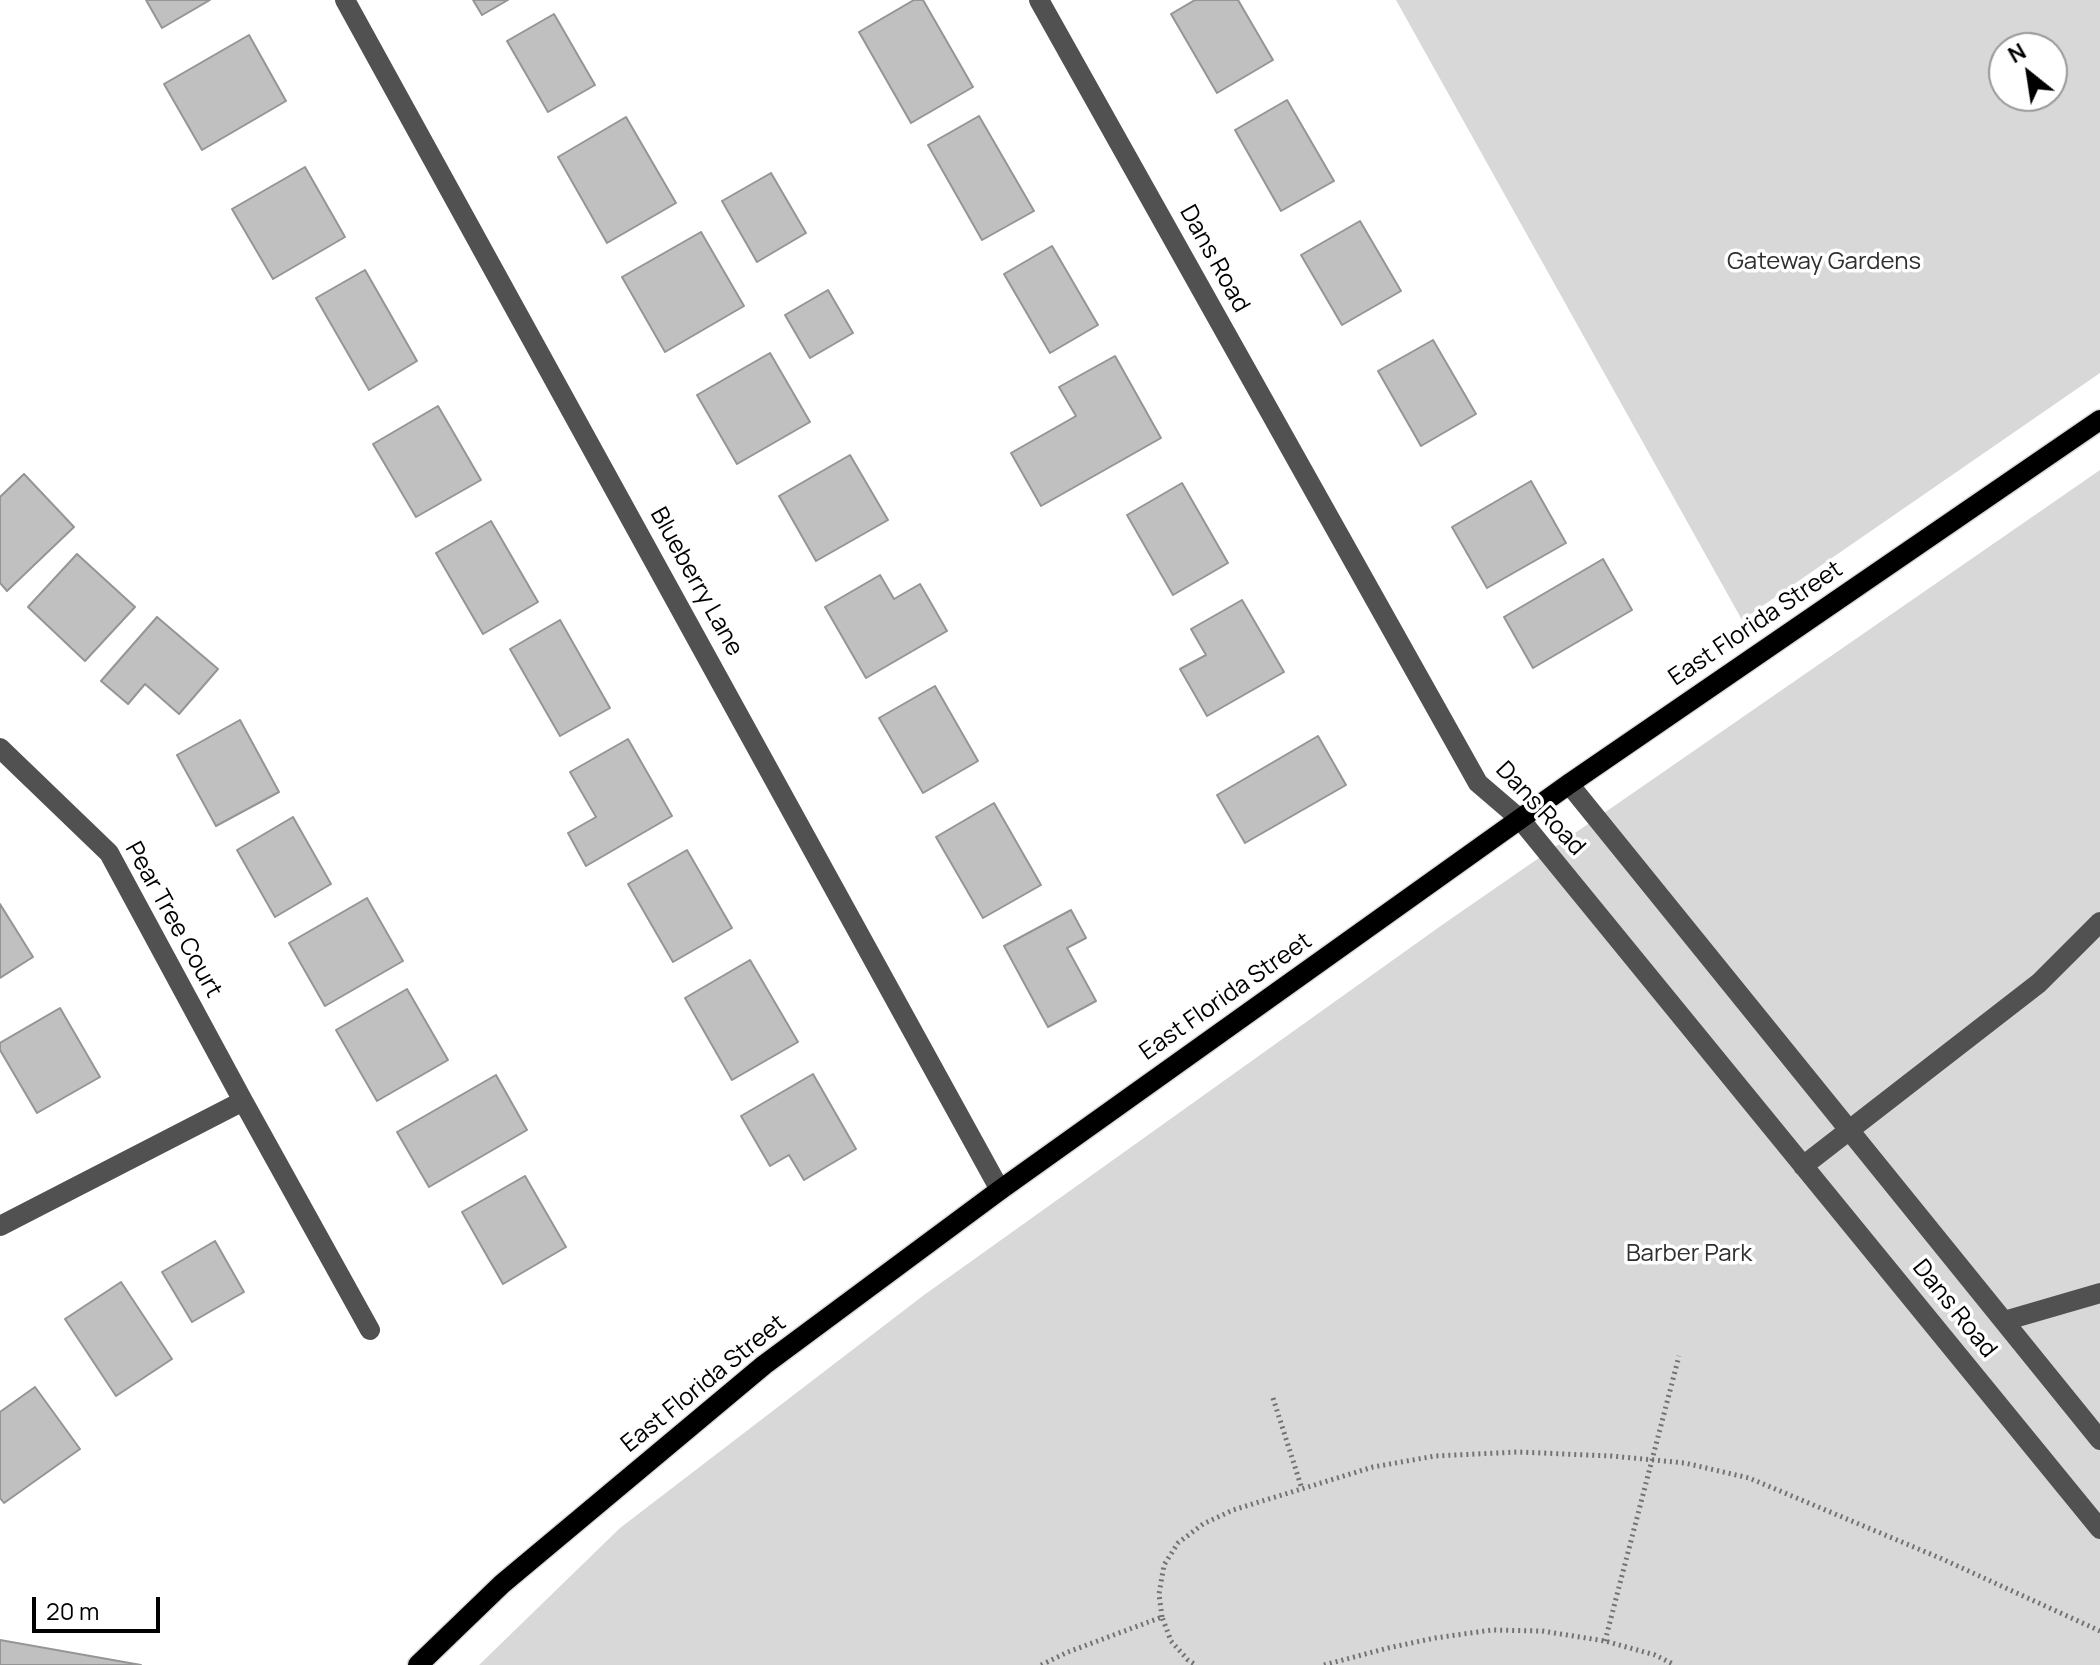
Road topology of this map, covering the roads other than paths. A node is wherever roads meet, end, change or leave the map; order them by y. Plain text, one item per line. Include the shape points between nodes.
1 (345, 0) edge
2 (1039, 0) edge
3 (2100, 420) edge
4 (0, 748) edge
5 (1569, 784) junction
6 (1520, 819) junction
7 (2100, 922) edge
8 (243, 1101) junction
9 (1850, 1131) junction
10 (1803, 1166) junction
11 (1000, 1190) junction
12 (0, 1226) edge
13 (2100, 1293) edge
14 (2004, 1321) junction
15 (370, 1330) dead end
16 (2100, 1440) edge
17 (2100, 1529) edge
18 (418, 1665) edge

1 - 11 street, Blueberry Lane
2 - 6 street, Dans Road via 1478,783
3 - 5 main road, East Florida Street
4 - 8 street, Pear Tree Court via 109,853
5 - 6 main road, East Florida Street
5 - 9 street, Dans Road
6 - 10 street, Dans Road
6 - 11 main road, East Florida Street
7 - 9 street via 2039,983
8 - 12 street
8 - 15 street, Pear Tree Court
9 - 10 street
9 - 14 street, Dans Road
10 - 17 street, Dans Road
11 - 18 main road, East Florida Street via 764,1365 502,1584
13 - 14 street
14 - 16 street, Dans Road

